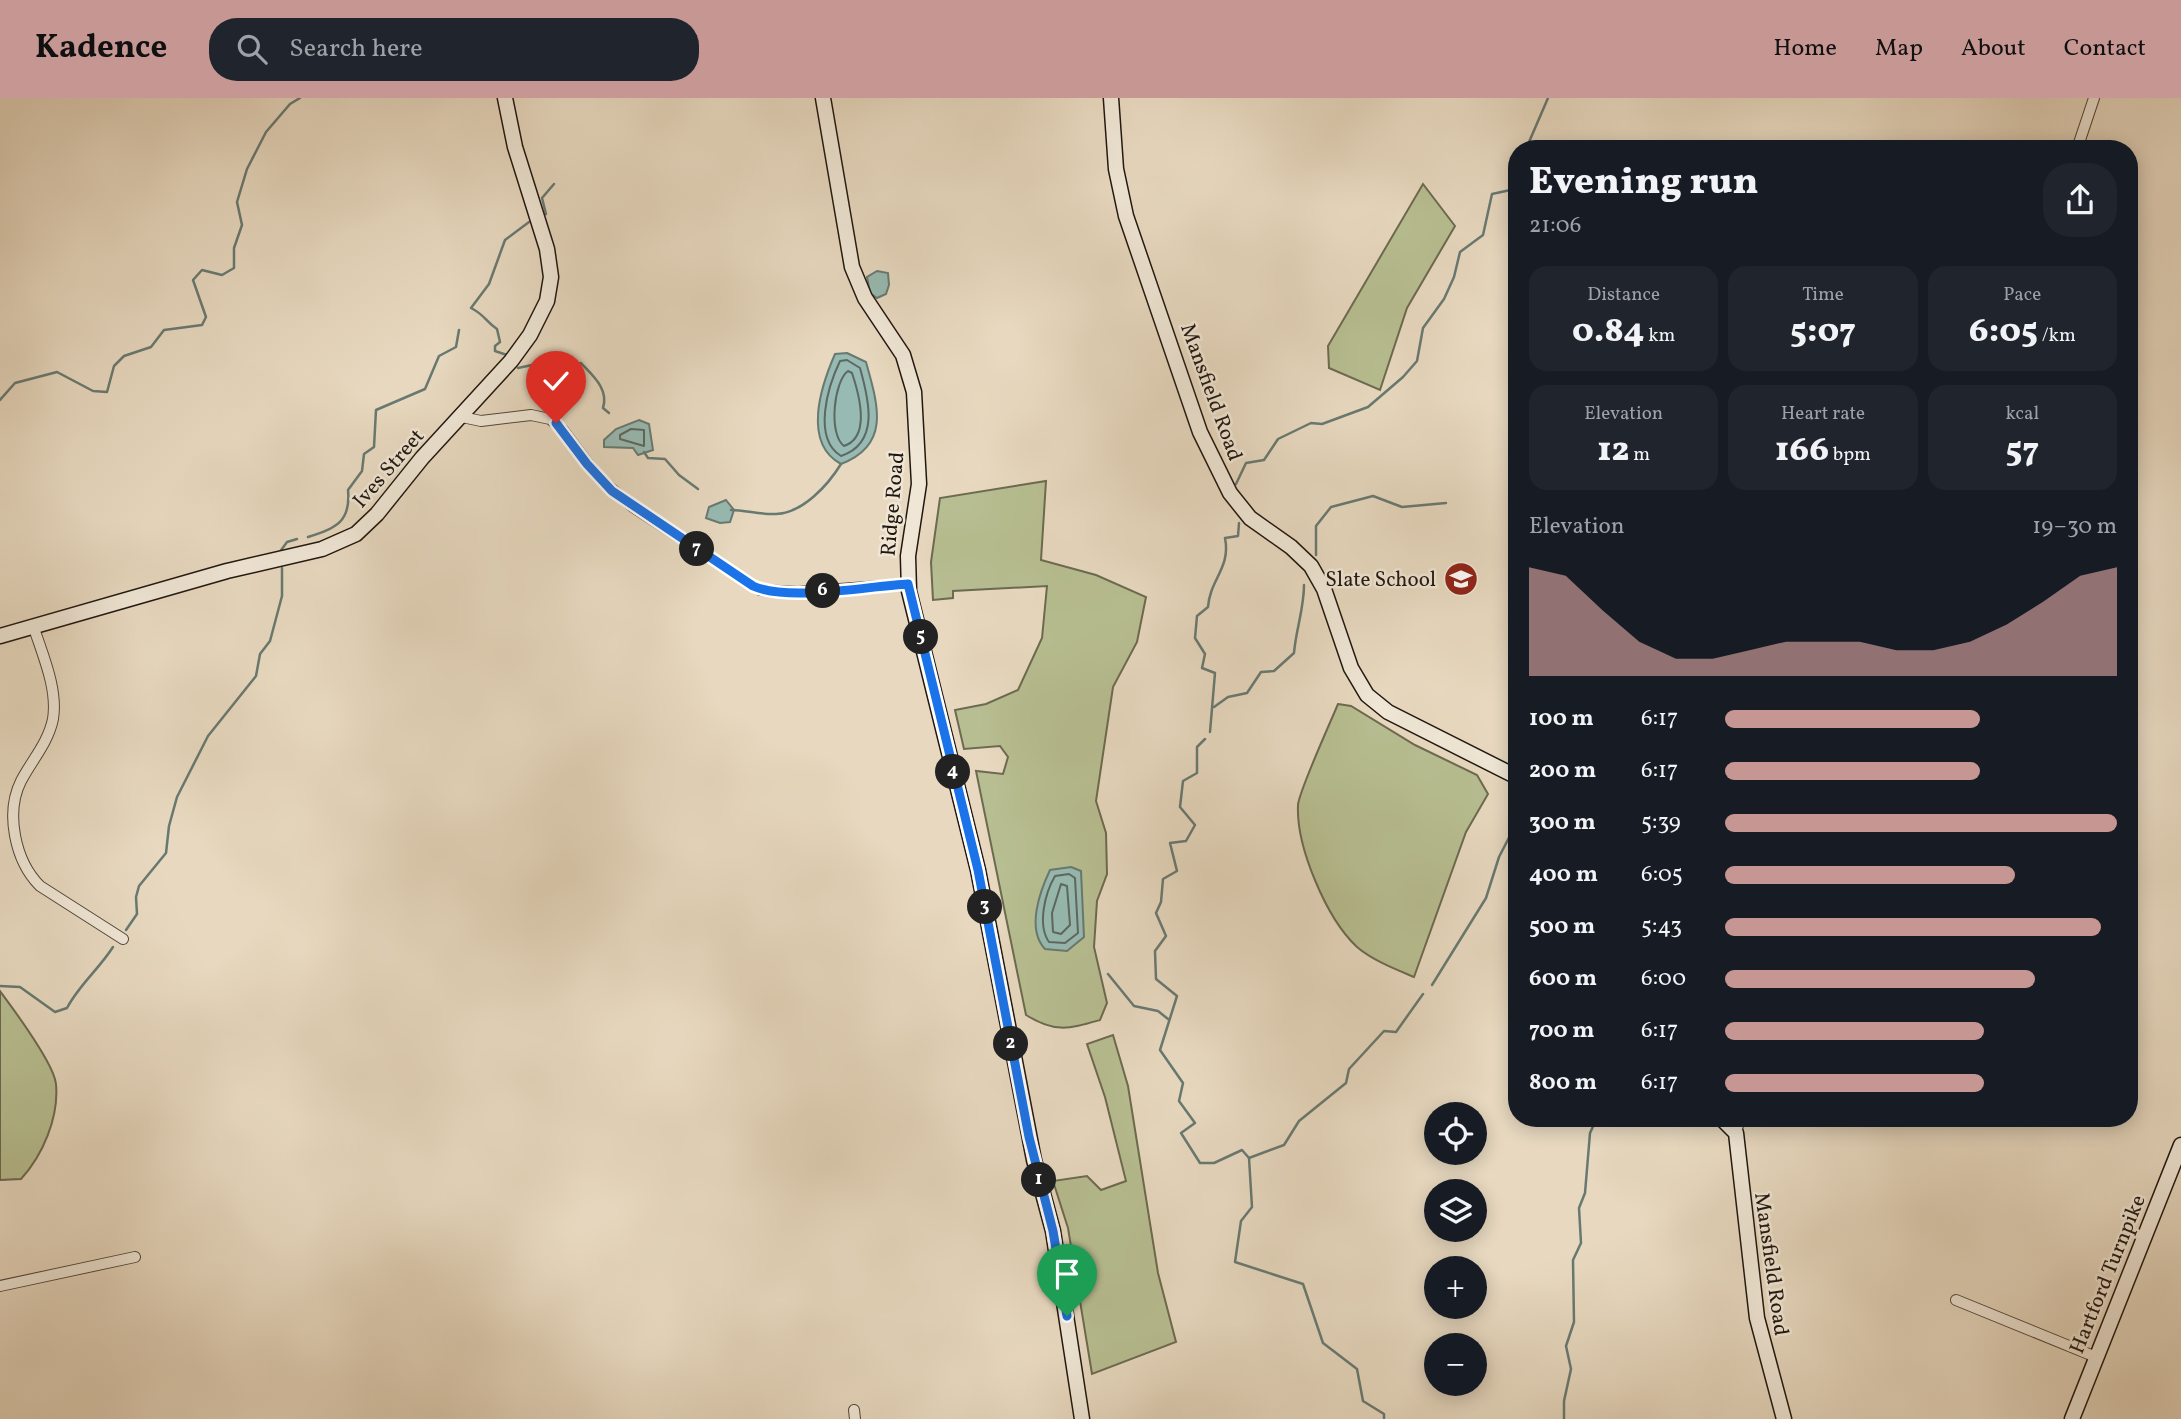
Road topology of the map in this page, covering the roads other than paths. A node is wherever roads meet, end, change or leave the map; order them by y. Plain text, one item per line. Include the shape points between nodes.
1 (505, 98) edge
2 (823, 98) edge
3 (1111, 98) edge
4 (2094, 98) edge
5 (2080, 140) edge
6 (462, 417) junction
7 (908, 584) junction
8 (33, 625) junction
9 (0, 636) edge
10 (1508, 772) edge
11 (123, 939) dead end
12 (1730, 1127) edge
13 (1738, 1127) edge
14 (1736, 1133) junction
15 (2181, 1145) edge
16 (135, 1257) dead end
17 (0, 1286) edge
18 (1956, 1300) dead end
19 (2096, 1357) junction
20 (1082, 1419) edge
21 (1784, 1419) edge
22 (2072, 1419) edge

1 - 6 street, Ives Street via 520,165 544,236 550,286 530,335
2 - 7 street, Ridge Road via 852,267 865,299 903,355 914,392 919,484
3 - 10 street, Mansfield Road via 1114,155 1126,216 1200,432 1230,493 1250,517 1311,566 1324,589 1351,667 1367,695 1388,712
4 - 5 street
6 - 7 street via 481,421 531,415 550,419 598,477 633,508 760,590 798,592
6 - 8 street, Ives Street via 377,514 345,540
7 - 20 street, Ridge Road via 978,870 1029,1137 1053,1231
8 - 9 street, Ives Street
8 - 11 street via 54,709 44,743 18,789 15,837 24,863 40,886
12 - 14 street
13 - 14 street
14 - 21 street, Mansfield Road via 1757,1318
15 - 19 street, Hartford Turnpike
16 - 17 street
18 - 19 street
19 - 22 street, Hartford Turnpike

